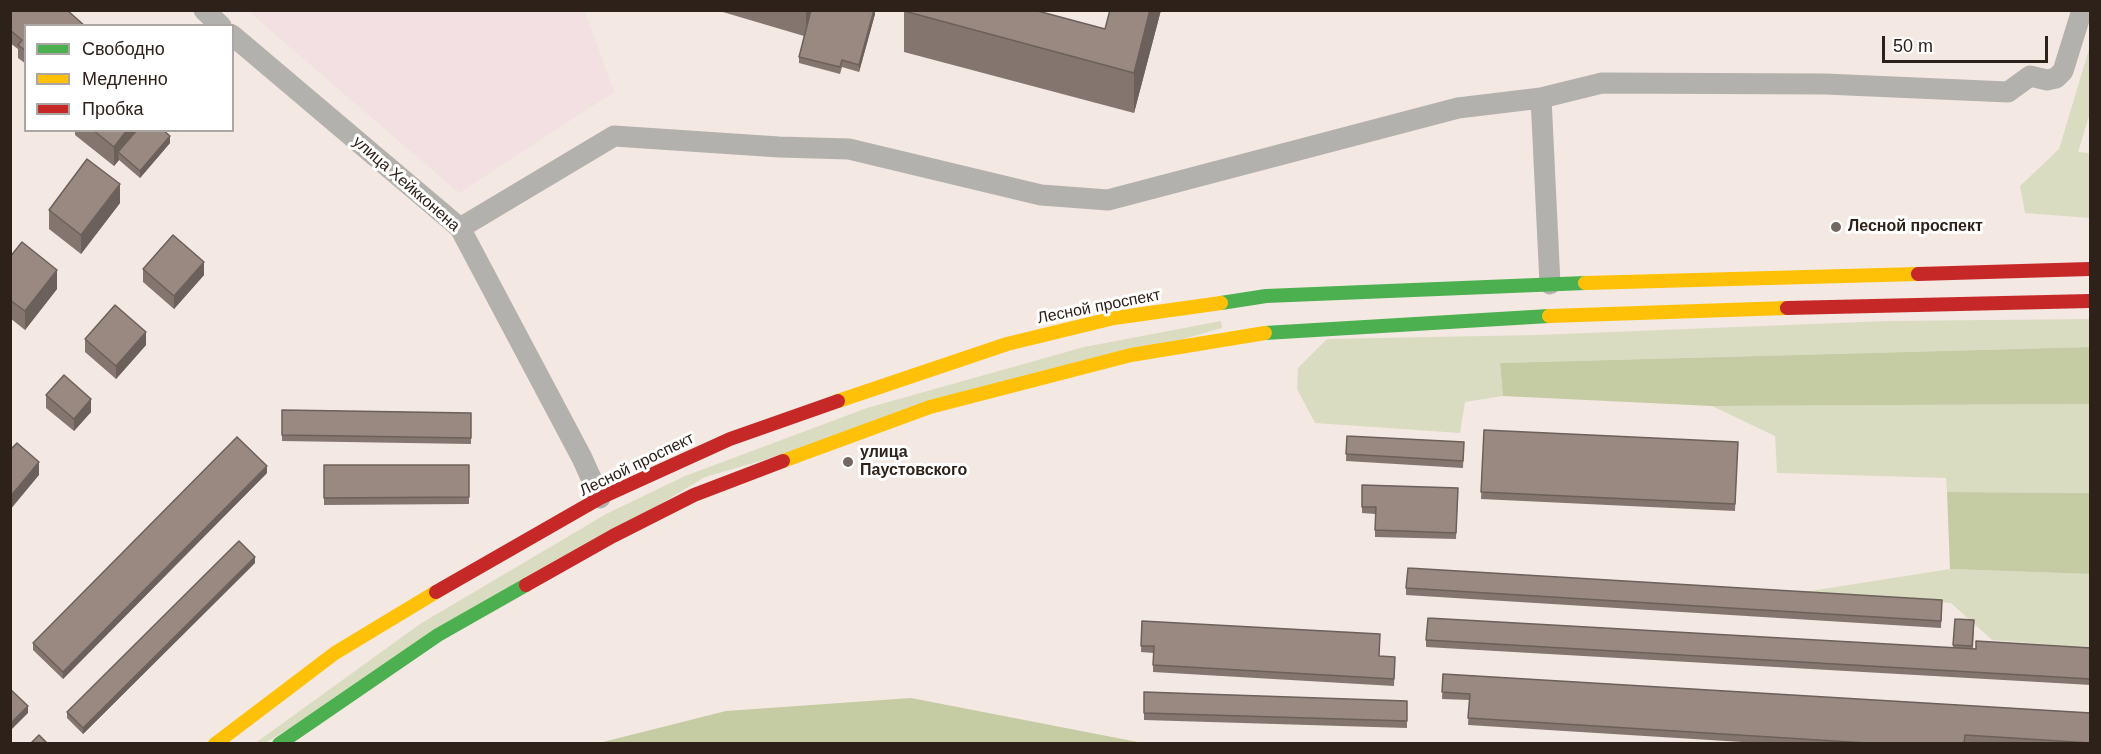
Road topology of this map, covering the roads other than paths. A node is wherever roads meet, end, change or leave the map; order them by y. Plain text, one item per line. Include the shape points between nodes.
1 (204, 10) edge
2 (2082, 10) edge
3 (219, 24) edge
4 (234, 37) edge
5 (1541, 98) junction
6 (460, 228) junction
7 (2091, 268) edge
8 (1550, 284) junction
9 (2091, 301) edge
10 (1268, 314) junction
11 (600, 498) junction
12 (215, 744) edge
13 (279, 744) edge

1 - 3 street
2 - 5 street via 2063,71 2047,80 2030,76 2008,92 1825,84 1602,83
4 - 6 street, улица Хейкконена
5 - 6 street via 1458,108 1108,200 1041,195 849,149 614,136
5 - 8 street
6 - 11 street, улица Хейкконена
7 - 8 main road, Лесной проспект
8 - 10 main road, Лесной проспект
9 - 10 main road, Лесной проспект via 1546,316
10 - 11 main road, Лесной проспект via 1114,318 1007,344 730,439
10 - 13 main road, Лесной проспект via 1131,355 930,407 694,495 438,635
11 - 12 main road, Лесной проспект via 334,653

